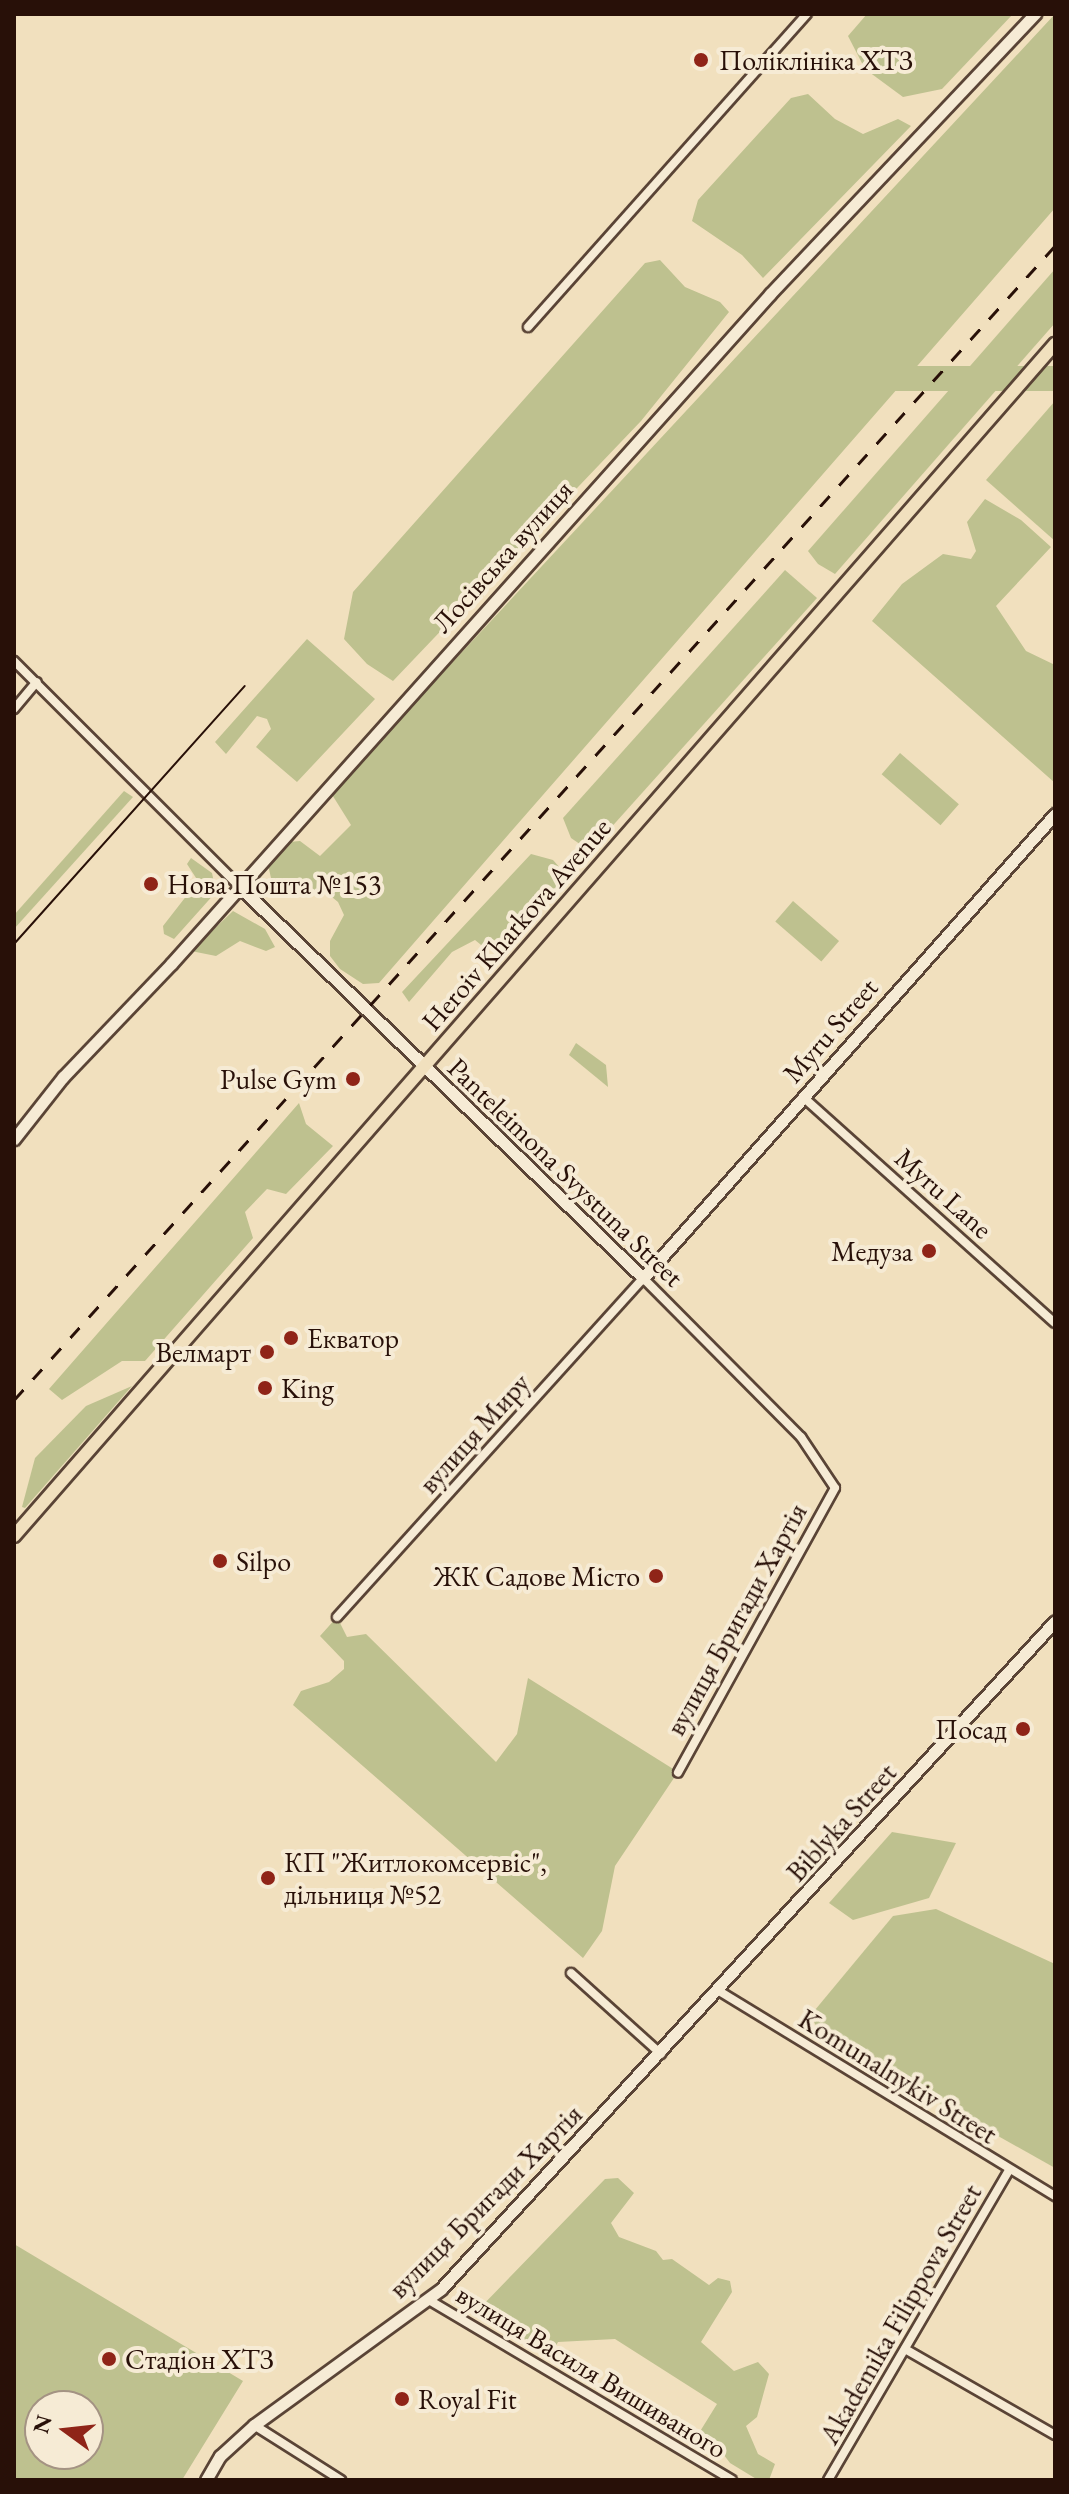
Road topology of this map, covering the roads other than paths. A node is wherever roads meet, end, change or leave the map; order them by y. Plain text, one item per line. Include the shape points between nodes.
1 (807, 14) edge
2 (1035, 14) edge
3 (528, 327) dead end
4 (1055, 344) edge
5 (14, 661) edge
6 (37, 682) junction
7 (14, 709) edge
8 (1055, 814) edge
9 (238, 885) junction
10 (423, 1067) junction
11 (803, 1097) junction
12 (14, 1139) edge
13 (643, 1278) junction
14 (1055, 1323) edge
15 (835, 1488) joint
16 (14, 1536) edge
17 (337, 1617) dead end
18 (1055, 1621) edge
19 (678, 1772) dead end
20 (571, 1973) dead end
21 (719, 1991) junction
22 (661, 2054) junction
23 (1009, 2170) junction
24 (1055, 2196) edge
25 (429, 2300) junction
26 (905, 2349) junction
27 (254, 2425) junction
28 (1055, 2435) edge
29 (206, 2480) edge
30 (341, 2480) edge
31 (732, 2480) edge
32 (828, 2480) edge

1 - 3 street
2 - 9 street, Лосівська вулиця via 770,294
4 - 10 main road, Heroiv Kharkova Avenue
5 - 6 street, Panteleimona Svystuna Street
6 - 7 street
6 - 9 street, Panteleimona Svystuna Street
8 - 11 street, Myru Street
9 - 10 street, Panteleimona Svystuna Street
9 - 12 street, Лосівська вулиця via 63,1077
10 - 13 street, Panteleimona Svystuna Street via 509,1143
10 - 16 main road, Heroiv Kharkova Avenue
11 - 13 street, Myru Street
11 - 14 street, Myru Lane
13 - 15 street, Panteleimona Svystuna Street via 801,1437
13 - 17 street, вулиця Миру
15 - 19 street, вулиця Бригади Хартія
18 - 21 street, Biblyka Street
20 - 22 street
21 - 22 street, Biblyka Street
21 - 23 street, Komunalnykiv Street
22 - 25 street, вулиця Бригади Хартія
23 - 24 street, Komunalnykiv Street
23 - 26 street, Akademika Filippova Street
25 - 27 street, вулиця Бригади Хартія
25 - 31 street, вулиця Василя Вишиваного
26 - 28 street
26 - 32 street, Akademika Filippova Street
27 - 29 street, вулиця Бригади Хартія via 220,2456
27 - 30 street

